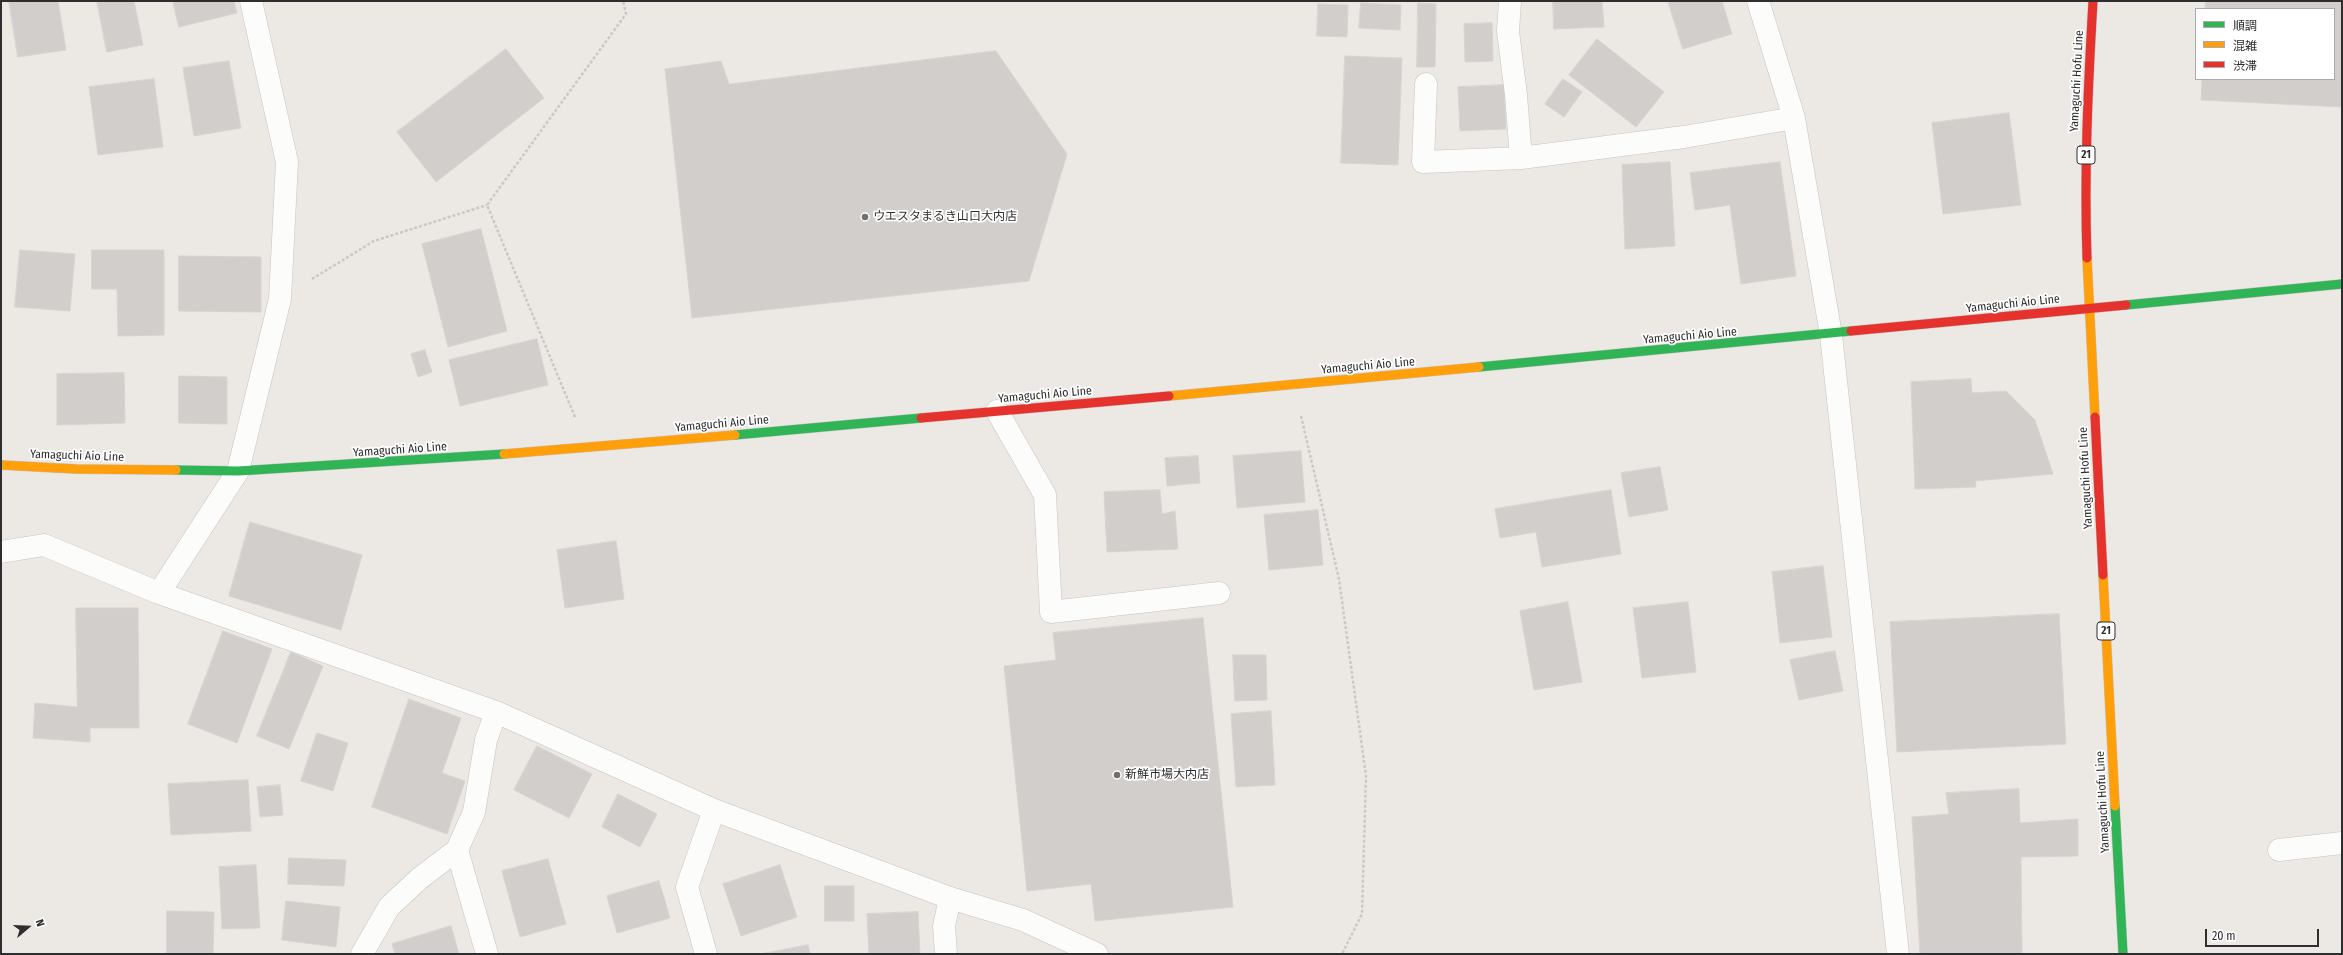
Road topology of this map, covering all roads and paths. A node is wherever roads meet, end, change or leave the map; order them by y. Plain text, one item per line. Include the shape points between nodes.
1 (251, 1) edge
2 (623, 1) edge
3 (1510, 1) edge
4 (1758, 1) edge
5 (2092, 1) edge
6 (1426, 84) dead end
7 (1794, 118) junction
8 (1521, 158) junction
9 (487, 205) junction
10 (2342, 284) edge
11 (280, 299) junction
12 (2089, 308) junction
13 (1831, 335) junction
14 (1294, 386) junction
15 (997, 412) junction
16 (588, 448) junction
17 (1, 466) edge
18 (238, 471) junction
19 (1, 552) edge
20 (159, 593) junction
21 (1218, 593) dead end
22 (496, 712) junction
23 (714, 810) junction
24 (2342, 843) edge
25 (457, 850) junction
26 (2279, 850) dead end
27 (950, 898) junction
28 (1091, 953) edge
29 (362, 954) edge
30 (487, 954) edge
31 (706, 954) edge
32 (946, 954) edge
33 (1342, 954) edge
34 (1898, 954) edge
35 (2123, 954) edge

1 - 11 street via 287,162
2 - 9 path via 626,14
3 - 8 street via 1508,31
4 - 7 street
5 - 12 main road, Yamaguchi Hofu Line / 21 via 2085,192
6 - 8 street via 1423,162
7 - 8 street via 1684,137
7 - 13 street
9 - 11 path via 374,242
9 - 16 path
10 - 12 main road, Yamaguchi Aio Line
11 - 18 street
12 - 13 main road, Yamaguchi Aio Line
12 - 35 main road, Yamaguchi Hofu Line / 21
13 - 14 main road, Yamaguchi Aio Line
13 - 34 street
14 - 15 main road, Yamaguchi Aio Line
14 - 33 path via 1339,579 1366,776 1362,914
15 - 16 main road, Yamaguchi Aio Line
15 - 21 street via 1046,495 1051,612
16 - 18 main road, Yamaguchi Aio Line
17 - 18 main road, Yamaguchi Aio Line
18 - 20 street
19 - 20 street via 44,545
20 - 22 street
22 - 23 street
22 - 25 street via 486,740 474,812
23 - 27 street
23 - 31 street via 687,887
24 - 26 street
25 - 29 street via 420,878 389,907
25 - 30 street
27 - 28 street via 1023,920
27 - 32 street via 944,926

